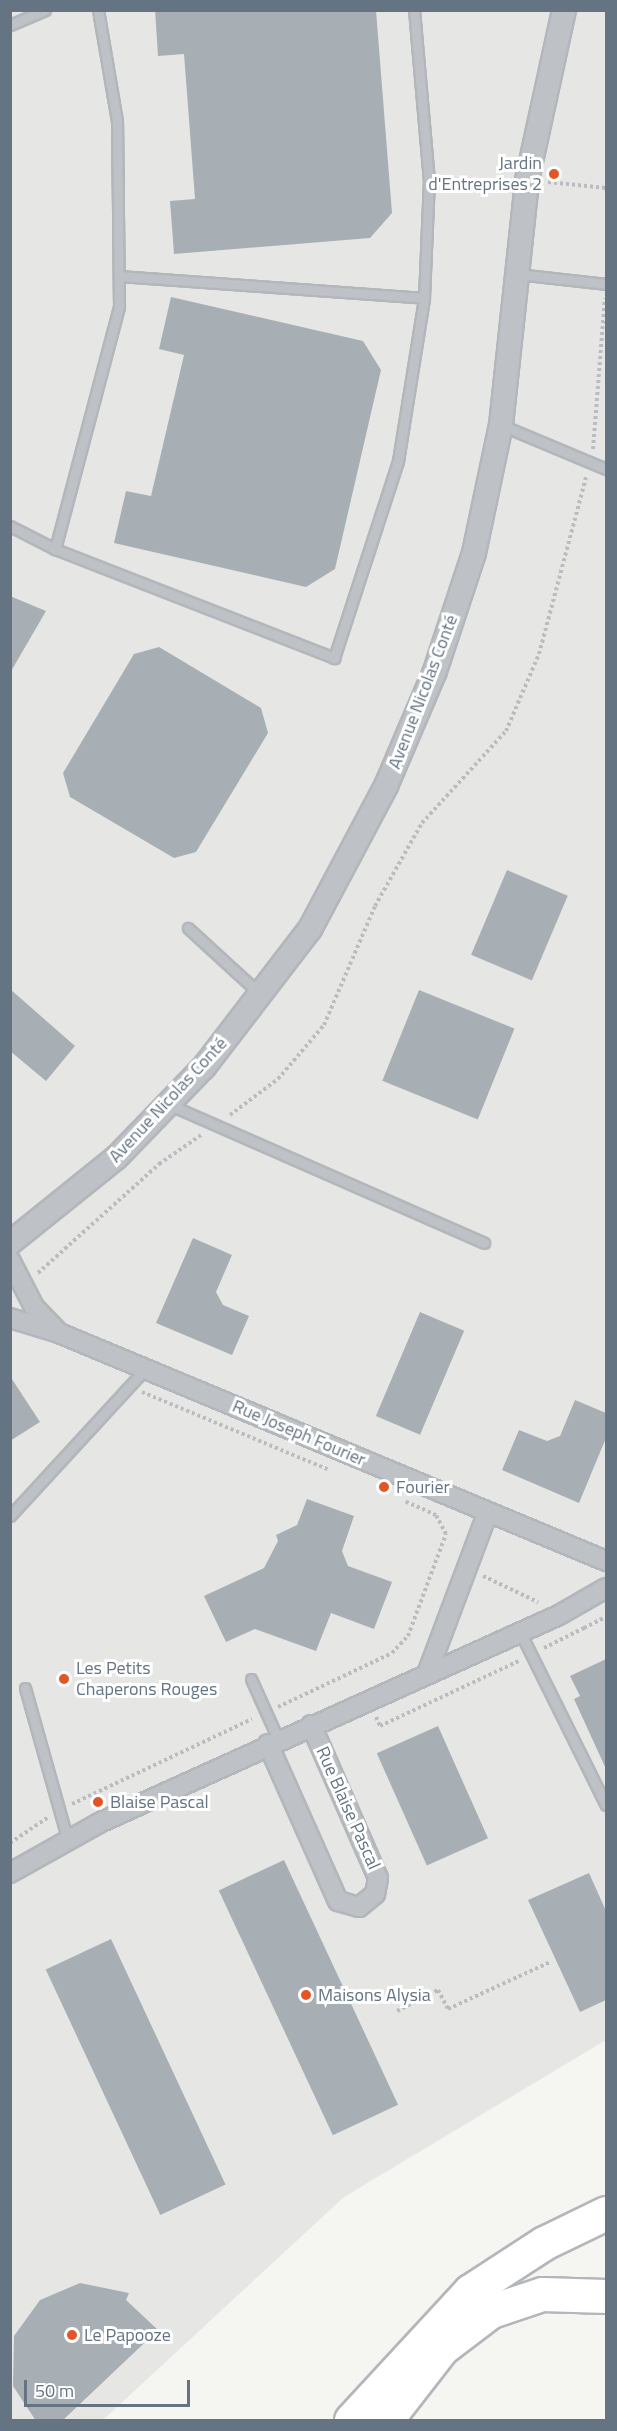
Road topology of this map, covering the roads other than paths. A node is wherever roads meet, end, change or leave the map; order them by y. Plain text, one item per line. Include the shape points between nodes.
1 (45, 10) edge
2 (98, 10) edge
3 (414, 10) edge
4 (564, 10) edge
5 (10, 25) edge
6 (517, 274) junction
7 (119, 276) junction
8 (606, 284) edge
9 (424, 298) junction
10 (501, 425) junction
11 (606, 469) edge
12 (10, 526) edge
13 (55, 549) junction
14 (188, 928) dead end
15 (260, 994) junction
16 (168, 1104) junction
17 (10, 1243) edge
18 (484, 1243) dead end
19 (10, 1260) edge
20 (10, 1318) edge
21 (59, 1333) junction
22 (145, 1369) junction
23 (488, 1512) junction
24 (10, 1516) edge
25 (606, 1561) edge
26 (606, 1588) edge
27 (520, 1632) junction
28 (427, 1674) junction
29 (251, 1679) dead end
30 (25, 1688) dead end
31 (311, 1725) junction
32 (273, 1742) junction
33 (606, 1805) edge
34 (68, 1840) junction
35 (10, 1873) edge
36 (606, 2213) edge
37 (606, 2296) edge
38 (351, 2421) edge
39 (386, 2421) edge

1 - 5 lane
2 - 7 lane via 117,121
3 - 9 lane via 429,181
4 - 6 street, Avenue Nicolas Conté via 527,180
6 - 8 lane
6 - 10 street, Avenue Nicolas Conté
7 - 9 lane
7 - 13 lane via 119,308
9 - 13 lane via 398,461 334,658
10 - 11 lane
10 - 15 street, Avenue Nicolas Conté via 474,553 435,671 386,786 310,929
12 - 13 lane
14 - 15 lane
15 - 16 street, Avenue Nicolas Conté
16 - 17 street, Avenue Nicolas Conté via 117,1157
16 - 18 lane
19 - 21 street, Rue Joseph Fourier via 34,1307
20 - 21 street, Rue Joseph Fourier
21 - 22 street, Rue Joseph Fourier
22 - 23 street, Rue Joseph Fourier
22 - 24 lane via 132,1388
23 - 25 street, Rue Joseph Fourier
23 - 28 street
26 - 27 street, Rue Blaise Pascal
27 - 28 street, Rue Blaise Pascal
27 - 33 lane
28 - 31 street, Rue Blaise Pascal
29 - 32 lane
30 - 34 lane
31 - 32 street, Rue Blaise Pascal
31 - 32 street, Rue Blaise Pascal via 378,1878 375,1894 359,1907 338,1901
32 - 34 street, Rue Blaise Pascal
34 - 35 street, Rue Blaise Pascal
36 - 38 highway via 544,2243 470,2291
37 - 39 highway via 542,2294 491,2311 442,2348

